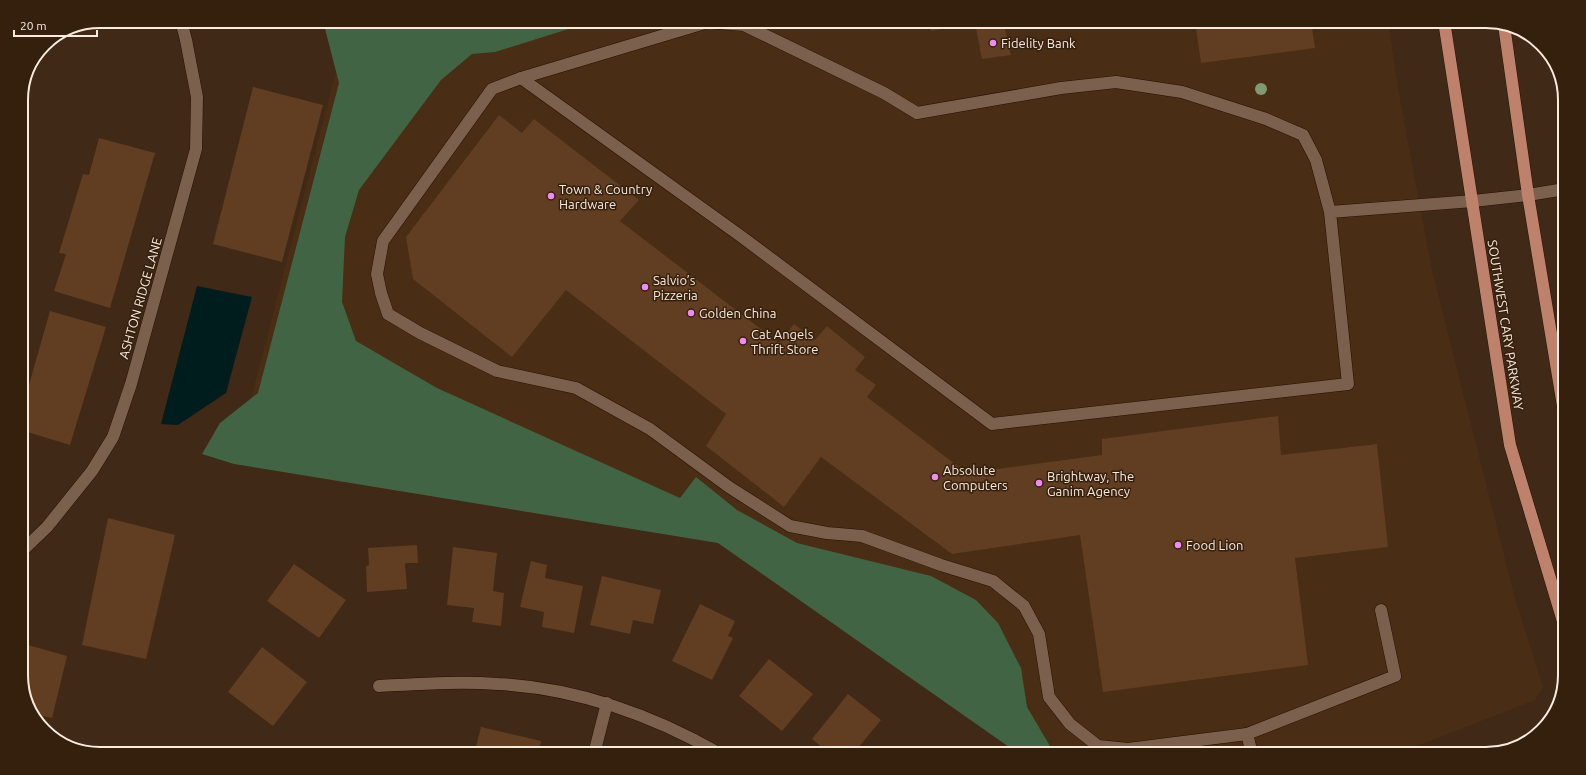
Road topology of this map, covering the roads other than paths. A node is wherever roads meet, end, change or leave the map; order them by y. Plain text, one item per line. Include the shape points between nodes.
1 (183, 28) edge
2 (688, 28) edge
3 (748, 28) edge
4 (1445, 28) edge
5 (1505, 30) edge
6 (521, 78) junction
7 (1558, 190) edge
8 (1528, 196) junction
9 (1473, 201) junction
10 (1330, 212) junction
11 (1558, 376) edge
12 (28, 545) edge
13 (1558, 605) edge
14 (1381, 610) dead end
15 (379, 686) dead end
16 (607, 703) junction
17 (1247, 734) junction
18 (596, 747) edge
19 (707, 747) edge
20 (1108, 747) edge
21 (1144, 747) edge
22 (1250, 747) edge

1 - 12 street, ASHTON RIDGE LANE via 197,97 196,149 130,384 113,437 92,471 47,527
2 - 6 street
3 - 10 street via 884,93 917,113 1061,88 1116,82 1182,92 1266,119 1303,135 1316,160
4 - 9 main road, SOUTHWEST CARY PARKWAY
5 - 8 main road
6 - 10 street via 742,237 992,424 1348,384
6 - 20 street via 492,89 383,241 378,274 388,314 420,333 497,371 576,388 650,429 729,487 790,526 862,536 993,581 1024,606 1039,634 1049,697 1070,724 1098,746
7 - 8 street
8 - 9 street
8 - 11 main road
9 - 10 street
9 - 13 main road, SOUTHWEST CARY PARKWAY via 1510,446
14 - 17 street via 1395,676
15 - 16 street via 499,684 552,691
16 - 18 street
16 - 19 street via 659,722
17 - 21 street
17 - 22 street

